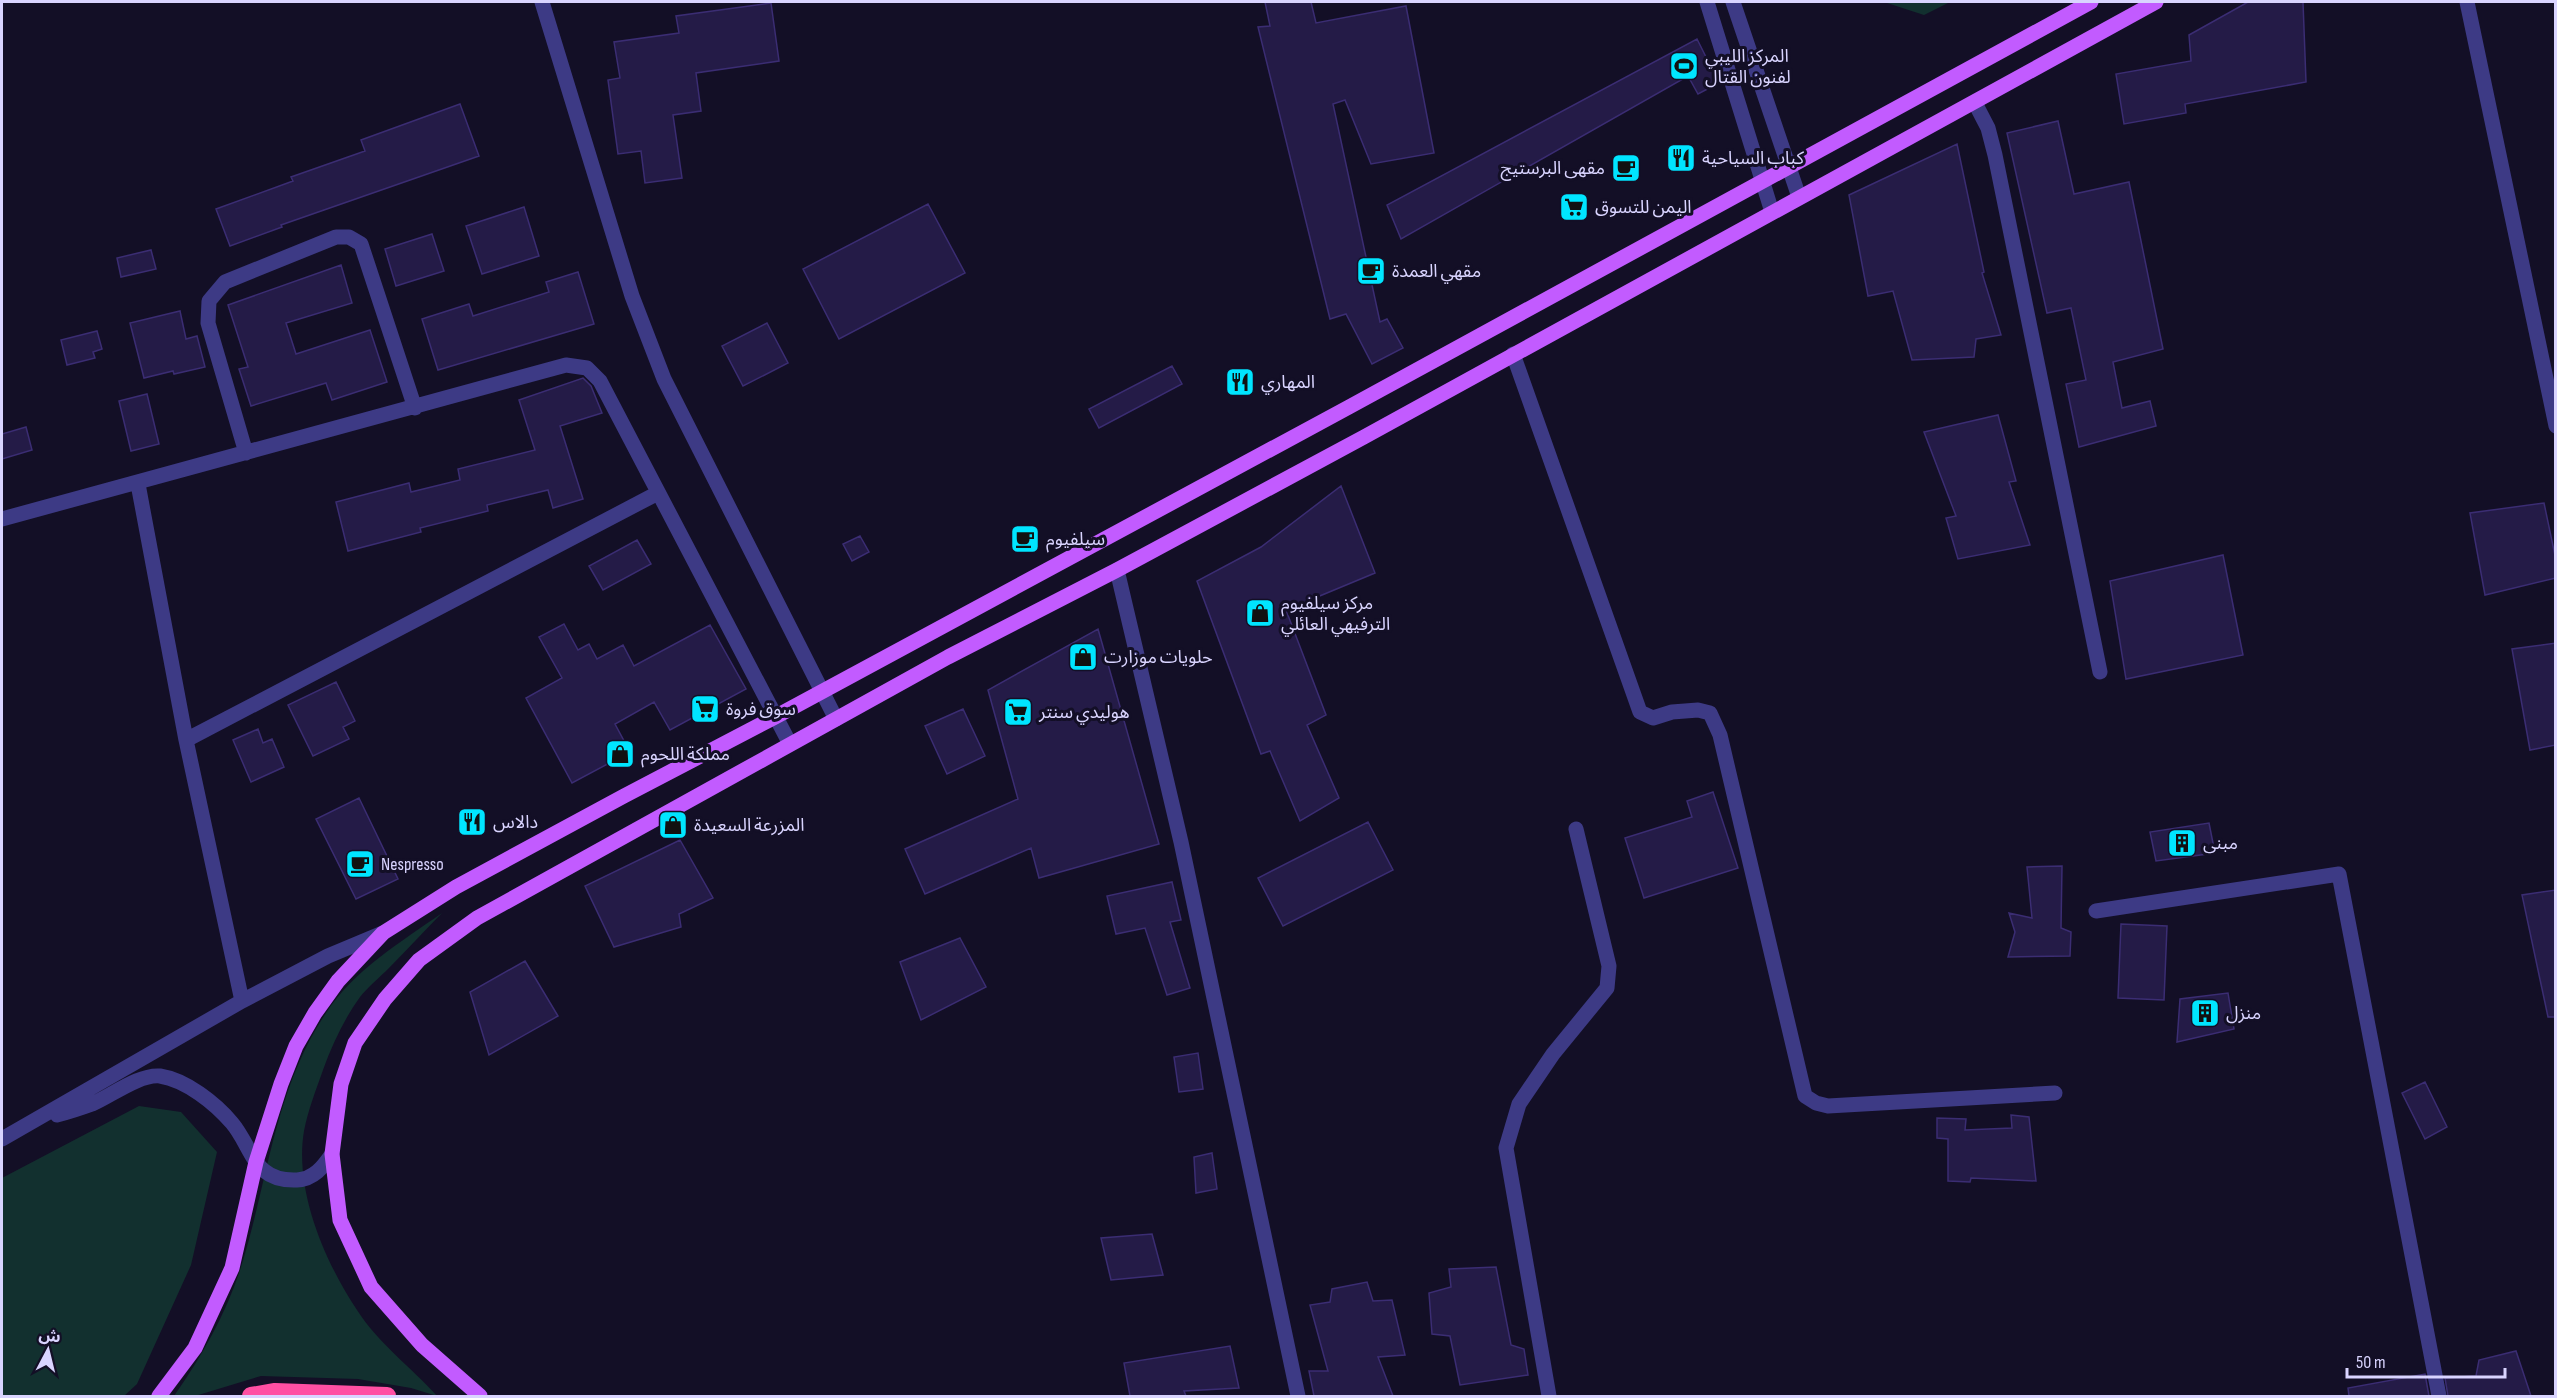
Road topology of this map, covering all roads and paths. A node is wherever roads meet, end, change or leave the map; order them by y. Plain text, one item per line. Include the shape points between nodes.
1 (542, 2) edge
2 (1707, 2) edge
3 (1733, 2) edge
4 (2091, 2) edge
5 (2156, 2) edge
6 (2467, 2) edge
7 (1975, 103) junction
8 (1789, 166) junction
9 (1763, 181) junction
10 (1799, 196) junction
11 (1772, 212) junction
12 (1513, 354) junction
13 (414, 408) junction
14 (2556, 426) edge
15 (246, 453) junction
16 (138, 484) junction
17 (658, 493) junction
18 (2, 519) edge
19 (1117, 570) junction
20 (2100, 672) dead end
21 (821, 692) junction
22 (775, 717) junction
23 (836, 719) junction
24 (186, 740) junction
25 (790, 744) junction
26 (1576, 829) dead end
27 (2096, 911) dead end
28 (383, 933) junction
29 (242, 1001) junction
30 (2055, 1093) dead end
31 (28, 1125) junction
32 (2, 1140) edge
33 (332, 1154) junction
34 (256, 1162) junction
35 (159, 1396) edge
36 (251, 1396) edge
37 (387, 1396) edge
38 (480, 1396) edge
39 (1298, 1396) edge
40 (1549, 1396) edge
41 (2439, 1396) edge

1 - 21 street via 632,296 664,379
2 - 9 street
3 - 8 street
4 - 8 main road
5 - 7 main road
6 - 14 street
7 - 10 main road
7 - 20 street via 1995,154
8 - 9 main road
8 - 10 street
9 - 11 street
9 - 21 main road
10 - 11 main road
11 - 12 main road
12 - 19 main road
12 - 30 street via 1640,712 1653,718 1672,712 1710,713 1720,735 1805,1096 1828,1106
13 - 15 street
13 - 15 street via 361,244 349,237 336,237 225,282 209,301 208,323
13 - 17 street via 567,365 587,368 600,381
15 - 16 street
16 - 18 street
16 - 24 street
17 - 22 street
17 - 24 street
19 - 23 main road
19 - 39 street via 1183,853
21 - 22 main road
21 - 23 street
22 - 25 street
22 - 28 main road via 456,887
23 - 25 main road
24 - 29 street
25 - 33 main road via 477,918 419,960 385,999 356,1043 341,1084
26 - 40 street via 1609,966 1606,988 1519,1104 1506,1148
27 - 41 street via 2339,874
28 - 29 street via 328,956
28 - 34 main road via 338,981 296,1046
29 - 31 street
31 - 32 street
31 - 34 street via 157,1076 187,1087 220,1110
33 - 34 street via 314,1175 301,1180 270,1176
33 - 38 main road via 340,1220 371,1287 422,1345
34 - 35 main road via 232,1268 195,1348
36 - 37 highway via 275,1392

